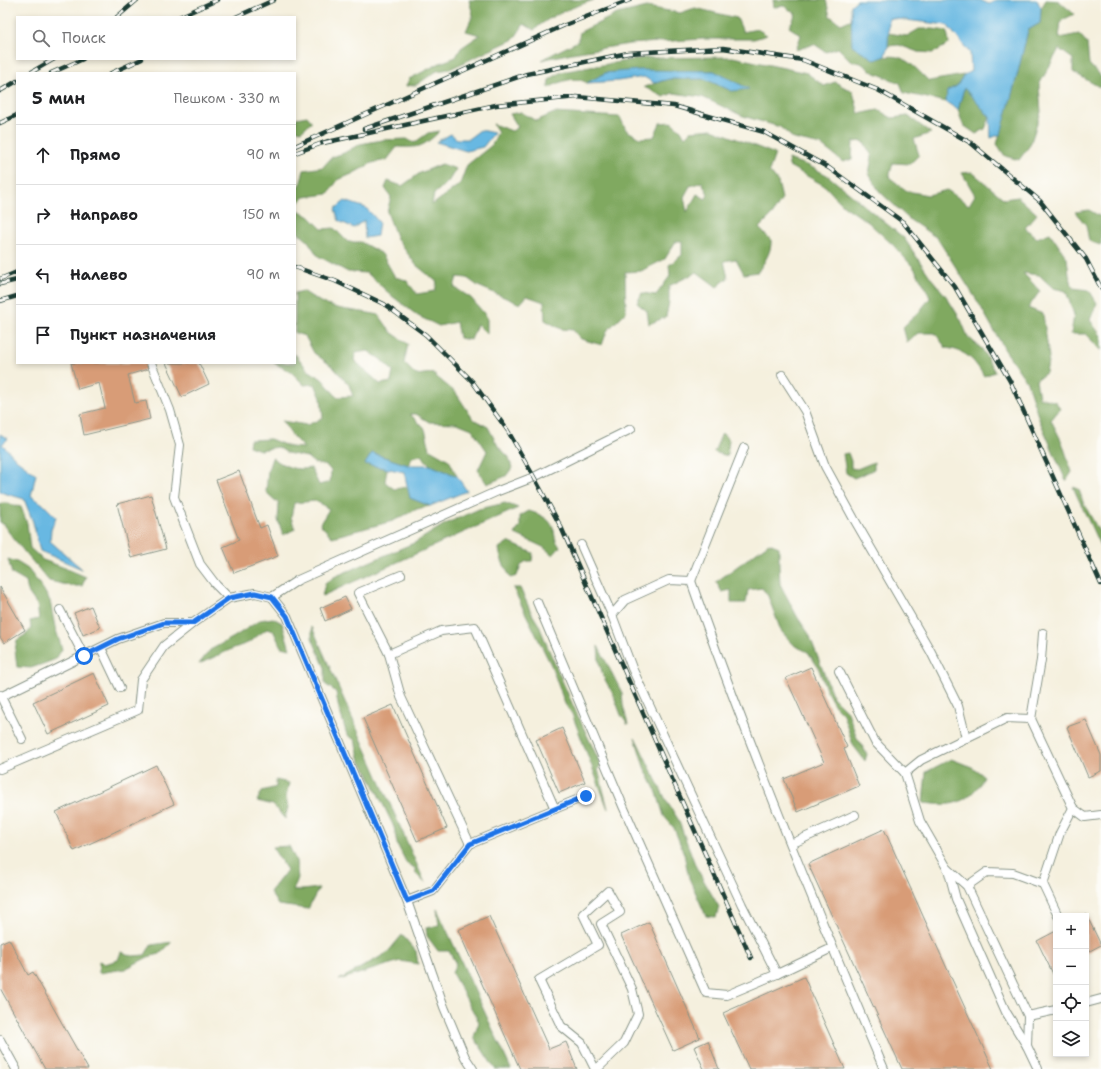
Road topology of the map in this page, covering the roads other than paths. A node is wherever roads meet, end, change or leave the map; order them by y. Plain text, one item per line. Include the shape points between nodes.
1 (151, 364) edge
2 (782, 375) dead end
3 (631, 429) dead end
4 (744, 448) dead end
5 (581, 545) dead end
6 (401, 575) dead end
7 (691, 581) junction
8 (272, 597) junction
9 (229, 598) junction
10 (537, 602) dead end
11 (60, 610) dead end
12 (612, 615) junction
13 (193, 623) junction
14 (1043, 633) dead end
15 (101, 648) junction
16 (389, 654) junction
17 (84, 656) junction
18 (840, 671) dead end
19 (120, 688) dead end
20 (0, 696) edge
21 (1031, 719) junction
22 (966, 738) junction
23 (22, 739) dead end
24 (0, 769) edge
25 (905, 773) junction
26 (586, 796) dead end
27 (1073, 808) junction
28 (555, 809) junction
29 (855, 815) dead end
30 (1101, 815) edge
31 (470, 844) junction
32 (791, 844) junction
33 (947, 868) junction
34 (1043, 884) junction
35 (967, 886) junction
36 (407, 901) junction
37 (1057, 913) edge
38 (832, 948) junction
39 (777, 974) junction
40 (1101, 999) edge
41 (1089, 1002) edge
42 (1053, 1011) edge
43 (1028, 1016) junction
44 (0, 1040) edge
45 (1027, 1046) junction
46 (16, 1069) edge
47 (473, 1069) edge
48 (596, 1069) edge
49 (884, 1069) edge
50 (1038, 1069) edge

1 - 9 lane via 170,410 180,445 174,497 200,564
2 - 22 lane via 806,411 825,466 931,652 958,706
3 - 8 lane via 534,476 298,580
4 - 7 lane
5 - 12 lane
6 - 16 lane via 358,593
7 - 12 lane via 669,580 625,600
7 - 32 lane
8 - 9 lane via 255,593
8 - 36 lane via 287,616
9 - 13 lane
10 - 39 lane via 706,993 727,995
11 - 17 lane
12 - 39 lane via 635,675 742,905
13 - 15 lane via 164,623 118,639
13 - 24 lane via 164,646 141,680 138,710
14 - 21 lane
15 - 17 lane
15 - 19 lane
16 - 28 lane via 441,631 475,627
16 - 31 lane via 401,697
17 - 20 lane
18 - 25 lane via 875,742
20 - 23 lane
21 - 22 lane via 1007,718
21 - 27 lane
22 - 25 lane via 921,760
25 - 33 lane via 920,821
26 - 28 lane
27 - 30 lane via 1086,818
27 - 34 lane via 1060,833
28 - 31 lane
29 - 32 lane
31 - 36 lane via 433,891
32 - 38 lane
33 - 35 lane
33 - 45 lane via 956,899 1006,1012
34 - 35 lane via 1013,872 987,872
34 - 37 lane
35 - 43 lane
36 - 47 lane via 444,1007 465,1057
38 - 39 lane
38 - 49 lane
40 - 41 lane
42 - 43 lane
43 - 45 lane
44 - 46 lane
45 - 50 lane
48 - 48 lane via 624,1043 638,1014 632,989 601,924 620,912 608,891 584,914 598,945 539,980 561,1026 582,1043

